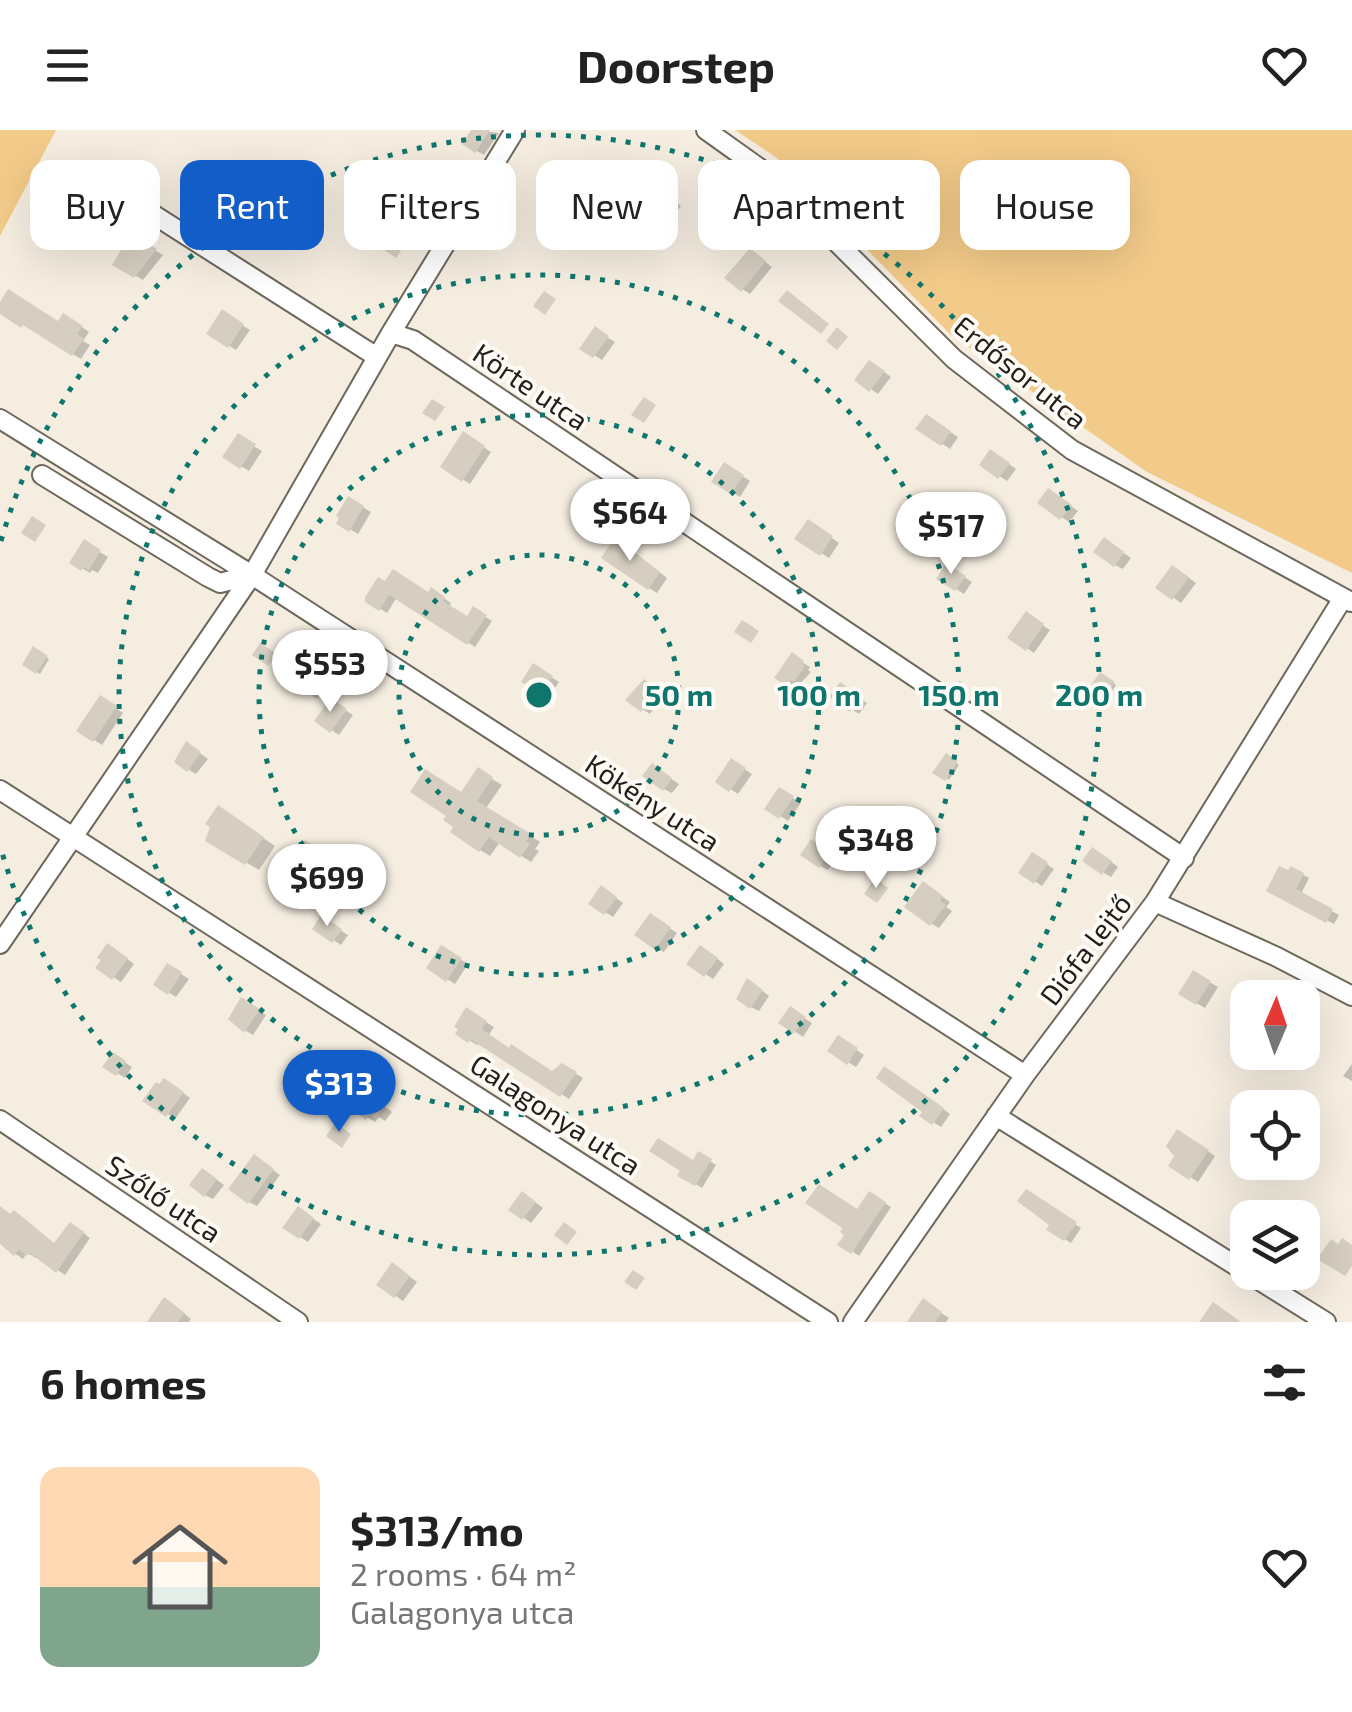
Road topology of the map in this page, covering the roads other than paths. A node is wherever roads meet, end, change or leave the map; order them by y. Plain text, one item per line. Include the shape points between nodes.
1 (514, 130) edge
2 (706, 130) edge
3 (160, 218) edge
4 (391, 333) junction
5 (377, 357) junction
6 (0, 419) edge
7 (42, 475) dead end
8 (252, 575) junction
9 (1348, 600) edge
10 (0, 790) edge
11 (73, 835) junction
12 (1184, 858) junction
13 (1155, 902) junction
14 (0, 944) edge
15 (1352, 996) edge
16 (1024, 1076) junction
17 (996, 1116) junction
18 (0, 1120) edge
19 (298, 1322) edge
20 (828, 1322) edge
21 (853, 1322) edge
22 (1326, 1322) edge

1 - 4 street
2 - 9 street, Erdősor utca via 768,175 954,359 1072,450
3 - 5 street
4 - 5 street
4 - 12 street, Körte utca via 413,340
5 - 8 street
6 - 8 street, Kökény utca
7 - 8 street via 208,578 236,582
8 - 11 street
8 - 16 street, Kökény utca
9 - 12 street, Diófa lejtő
10 - 11 street, Galagonya utca
11 - 14 street
11 - 20 street, Galagonya utca
12 - 13 street, Diófa lejtő
13 - 15 street
13 - 16 street, Diófa lejtő
16 - 17 street, Diófa lejtő
17 - 21 street, Diófa lejtő
17 - 22 street
18 - 19 street, Szőlő utca

